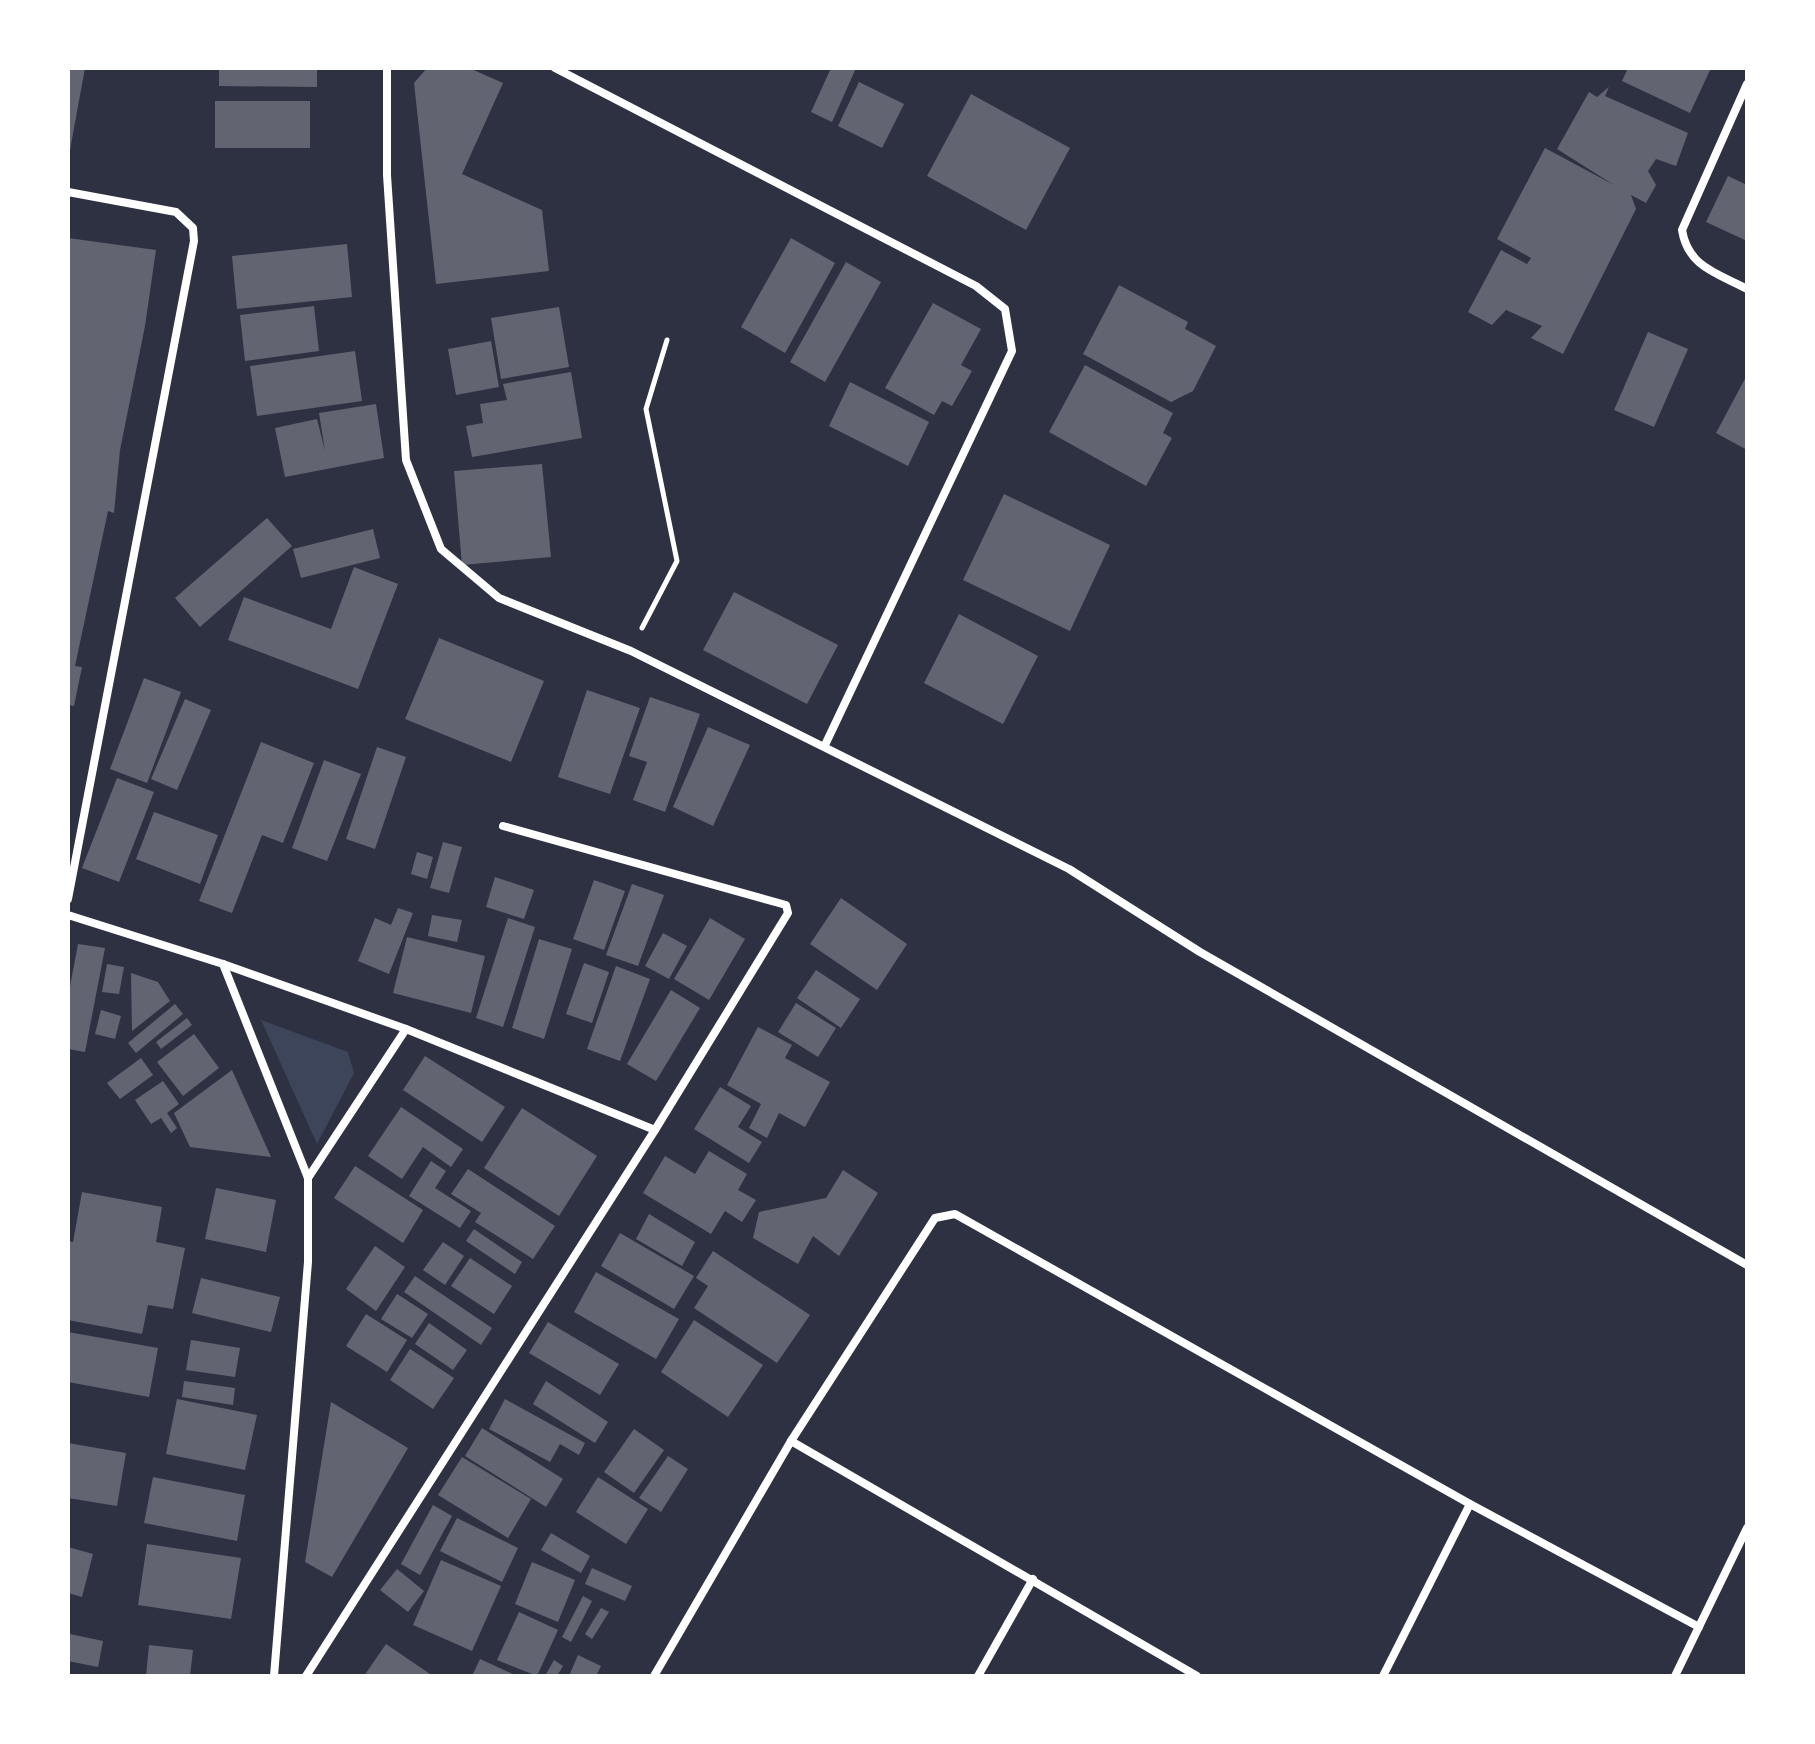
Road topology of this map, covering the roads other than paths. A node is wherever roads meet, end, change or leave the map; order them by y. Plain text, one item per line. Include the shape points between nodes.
1 (387, 68) edge
2 (555, 68) edge
3 (1747, 84) edge
4 (68, 192) edge
5 (1747, 289) edge
6 (825, 745) junction
7 (503, 826) dead end
8 (68, 899) edge
9 (68, 915) edge
10 (223, 964) junction
11 (406, 1029) junction
12 (655, 1130) junction
13 (308, 1178) junction
14 (1747, 1265) edge
15 (791, 1441) junction
16 (1470, 1504) junction
17 (1747, 1528) edge
18 (1033, 1579) junction
19 (1699, 1627) junction
20 (274, 1676) edge
21 (306, 1676) edge
22 (654, 1676) edge
23 (978, 1676) edge
24 (1197, 1676) edge
25 (1383, 1676) edge
26 (1675, 1676) edge

1 - 6 street via 387,175 406,460 441,549 499,598 631,651
2 - 6 street via 976,286 1005,309 1012,351
3 - 5 street via 1682,230 1694,261
4 - 8 street via 176,212 193,228 194,241
6 - 14 street via 1069,869 1200,952
7 - 12 street via 654,865 789,908
9 - 10 street
10 - 11 street
10 - 13 street
11 - 12 street
11 - 13 street
12 - 21 street
13 - 20 street via 308,1262
15 - 16 street via 935,1218 955,1214
15 - 18 street
15 - 22 street
16 - 19 street
16 - 25 street
17 - 19 street
18 - 23 street
18 - 24 street
19 - 26 street

